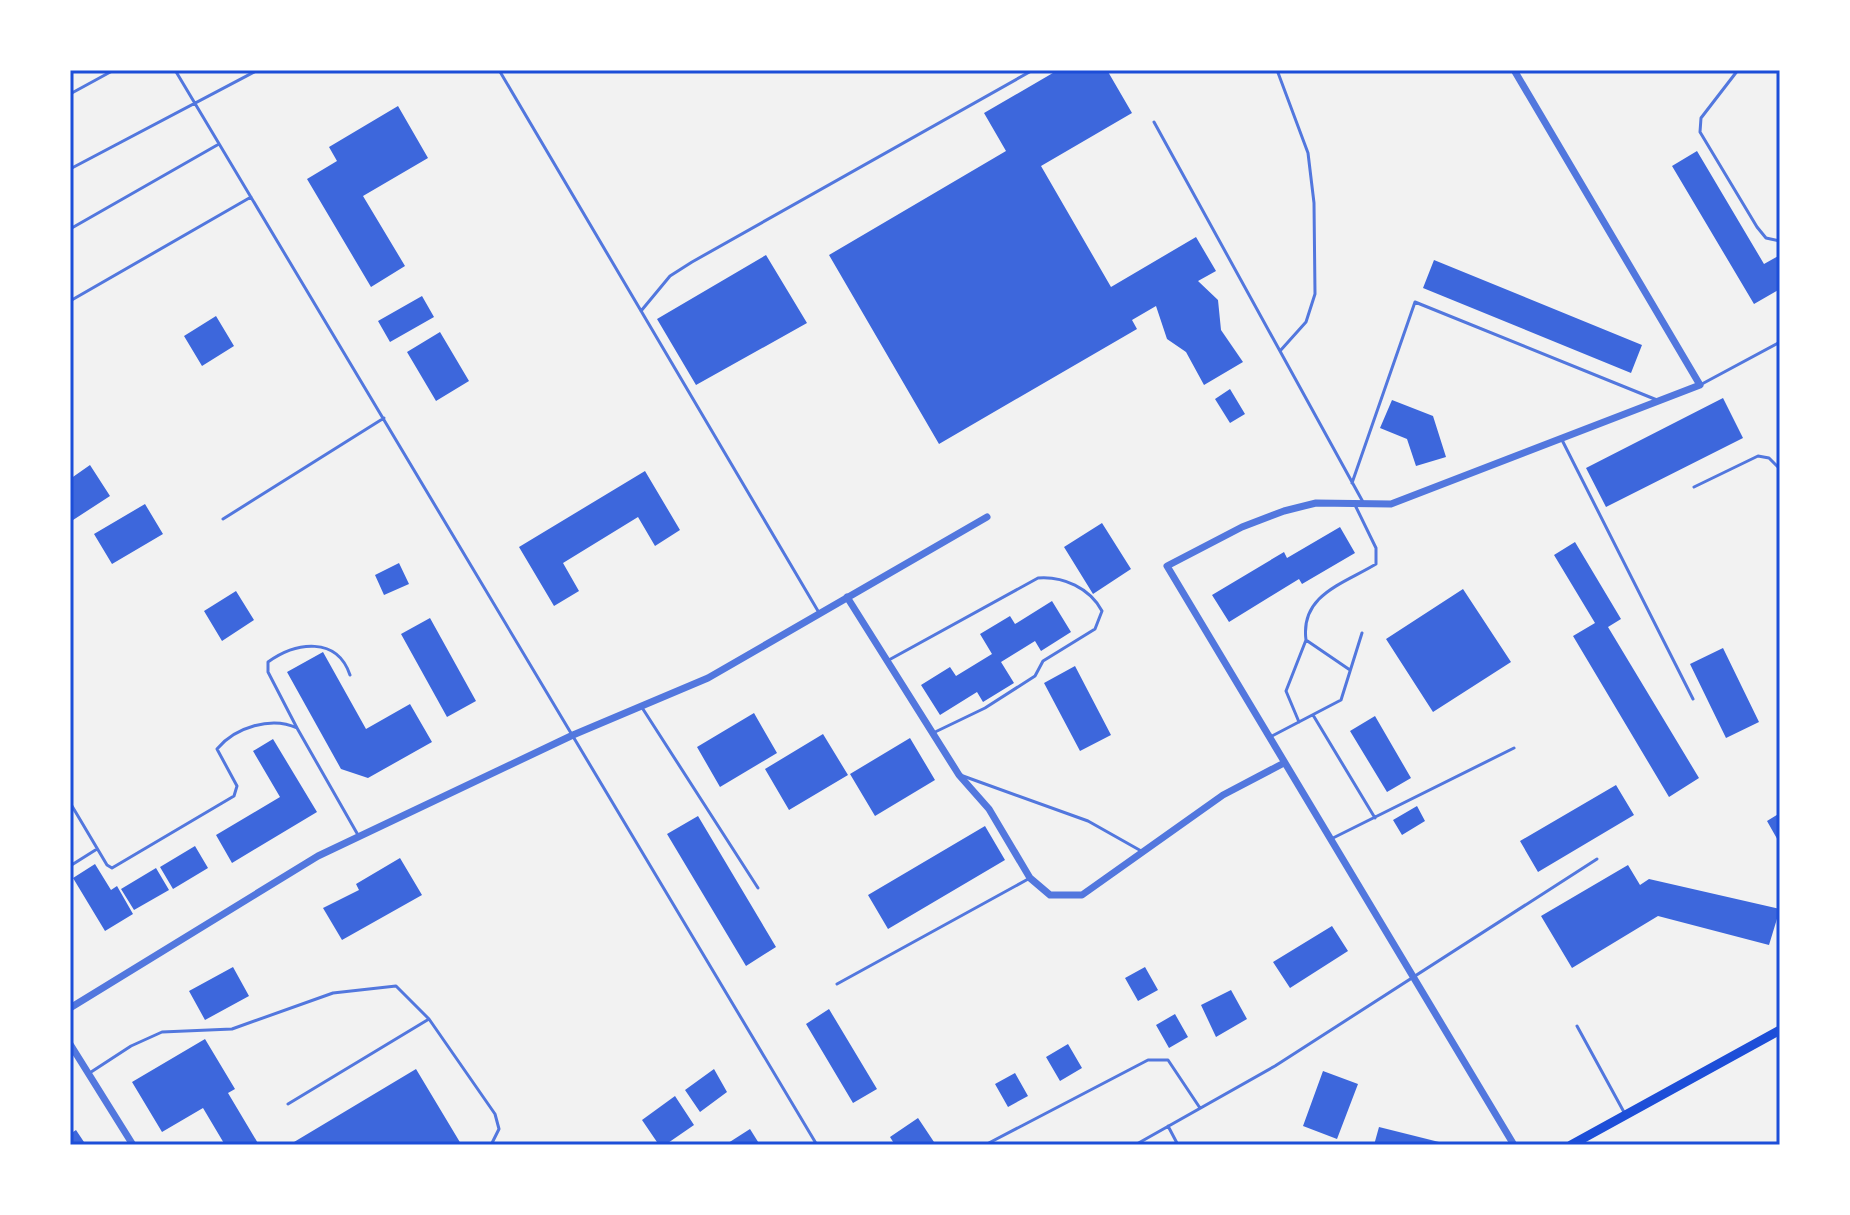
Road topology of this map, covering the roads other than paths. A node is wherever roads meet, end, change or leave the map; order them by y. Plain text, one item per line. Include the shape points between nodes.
1 (114, 70) edge
2 (175, 70) edge
3 (258, 70) edge
4 (499, 70) edge
5 (1033, 70) edge
6 (1277, 70) edge
7 (1738, 70) edge
8 (1516, 71) edge
9 (70, 94) edge
10 (195, 103) junction
11 (1154, 122) dead end
12 (219, 144) junction
13 (70, 169) edge
14 (251, 197) junction
15 (70, 229) edge
16 (1780, 241) edge
17 (70, 301) edge
18 (641, 311) junction
19 (1780, 342) edge
20 (1280, 351) junction
21 (1700, 385) junction
22 (1659, 400) junction
23 (384, 418) junction
24 (1561, 438) junction
25 (1780, 469) edge
26 (1352, 483) junction
27 (1694, 487) dead end
28 (1358, 502) junction
29 (987, 517) dead end
30 (223, 519) dead end
31 (847, 597) junction
32 (819, 613) junction
33 (1362, 633) dead end
34 (1306, 640) junction
35 (887, 661) junction
36 (1350, 670) junction
37 (350, 675) dead end
38 (1693, 699) dead end
39 (641, 706) junction
40 (1313, 715) junction
41 (1299, 722) junction
42 (297, 728) junction
43 (933, 733) junction
44 (573, 735) junction
45 (1269, 737) junction
46 (1514, 748) dead end
47 (1284, 763) junction
48 (959, 775) junction
49 (72, 806) dead end
50 (1375, 818) junction
51 (358, 835) junction
52 (1330, 840) junction
53 (97, 849) junction
54 (1143, 852) junction
55 (1597, 859) dead end
56 (70, 866) edge
57 (1030, 878) junction
58 (758, 888) dead end
59 (1412, 978) junction
60 (837, 984) dead end
61 (70, 1008) edge
62 (429, 1019) junction
63 (1577, 1026) dead end
64 (1780, 1030) edge
65 (70, 1044) edge
66 (88, 1074) junction
67 (288, 1104) dead end
68 (1200, 1108) junction
69 (1626, 1115) junction
70 (1168, 1126) junction
71 (133, 1145) edge
72 (491, 1145) edge
73 (817, 1145) edge
74 (985, 1145) edge
75 (1135, 1145) edge
76 (1178, 1145) edge
77 (1514, 1145) edge
78 (1571, 1145) edge

1 - 9 lane
2 - 10 lane
3 - 10 lane
4 - 18 lane
5 - 18 lane via 692,262 670,276
6 - 20 lane via 1308,153 1315,294 1306,322
7 - 16 lane via 1701,118 1700,132 1757,227 1766,238
8 - 21 street
10 - 12 lane
10 - 13 lane
11 - 20 lane
12 - 14 lane
12 - 15 lane
14 - 17 lane
14 - 23 lane
18 - 32 lane
19 - 21 lane
20 - 26 lane
21 - 22 street
22 - 24 street
22 - 26 lane via 1415,302
23 - 30 lane
23 - 44 lane
24 - 28 street via 1391,504
24 - 38 lane
25 - 27 lane via 1758,456
26 - 28 lane
28 - 34 lane via 1376,548 1376,564 1312,602 1304,624
28 - 45 street via 1316,503 1284,511 1167,566
29 - 31 street
31 - 32 street
31 - 35 street
32 - 39 street via 708,678
33 - 36 lane
34 - 36 lane
34 - 41 lane via 1286,691
35 - 43 street
35 - 43 lane via 1038,578 1072,583 1097,603 1102,611 1095,629 1043,661 1035,676
36 - 40 lane via 1341,700
37 - 42 lane via 337,653 312,644 285,650 268,662 268,672
39 - 44 street
39 - 58 lane
40 - 41 lane
40 - 50 lane
41 - 45 lane
42 - 51 lane
42 - 53 lane via 282,720 268,721 223,742 217,749 237,786 234,796 112,868
43 - 48 street
44 - 51 street
44 - 73 lane
45 - 47 street
46 - 50 lane
47 - 52 street
47 - 54 street via 1223,795
48 - 54 lane via 1088,821
48 - 57 street via 989,809
49 - 53 lane
50 - 52 lane
51 - 61 street
52 - 59 street
53 - 56 lane
54 - 57 street via 1082,895 1050,895
55 - 59 lane
57 - 60 lane
59 - 68 lane
59 - 77 street
62 - 66 lane via 396,986 380,985 333,993 232,1029 162,1032
62 - 67 lane
62 - 72 lane via 495,1114 499,1129
63 - 69 lane
64 - 69 main road
65 - 66 street
66 - 71 street
68 - 70 lane
68 - 74 lane via 1168,1060 1148,1060
69 - 78 main road
70 - 75 lane
70 - 76 lane

